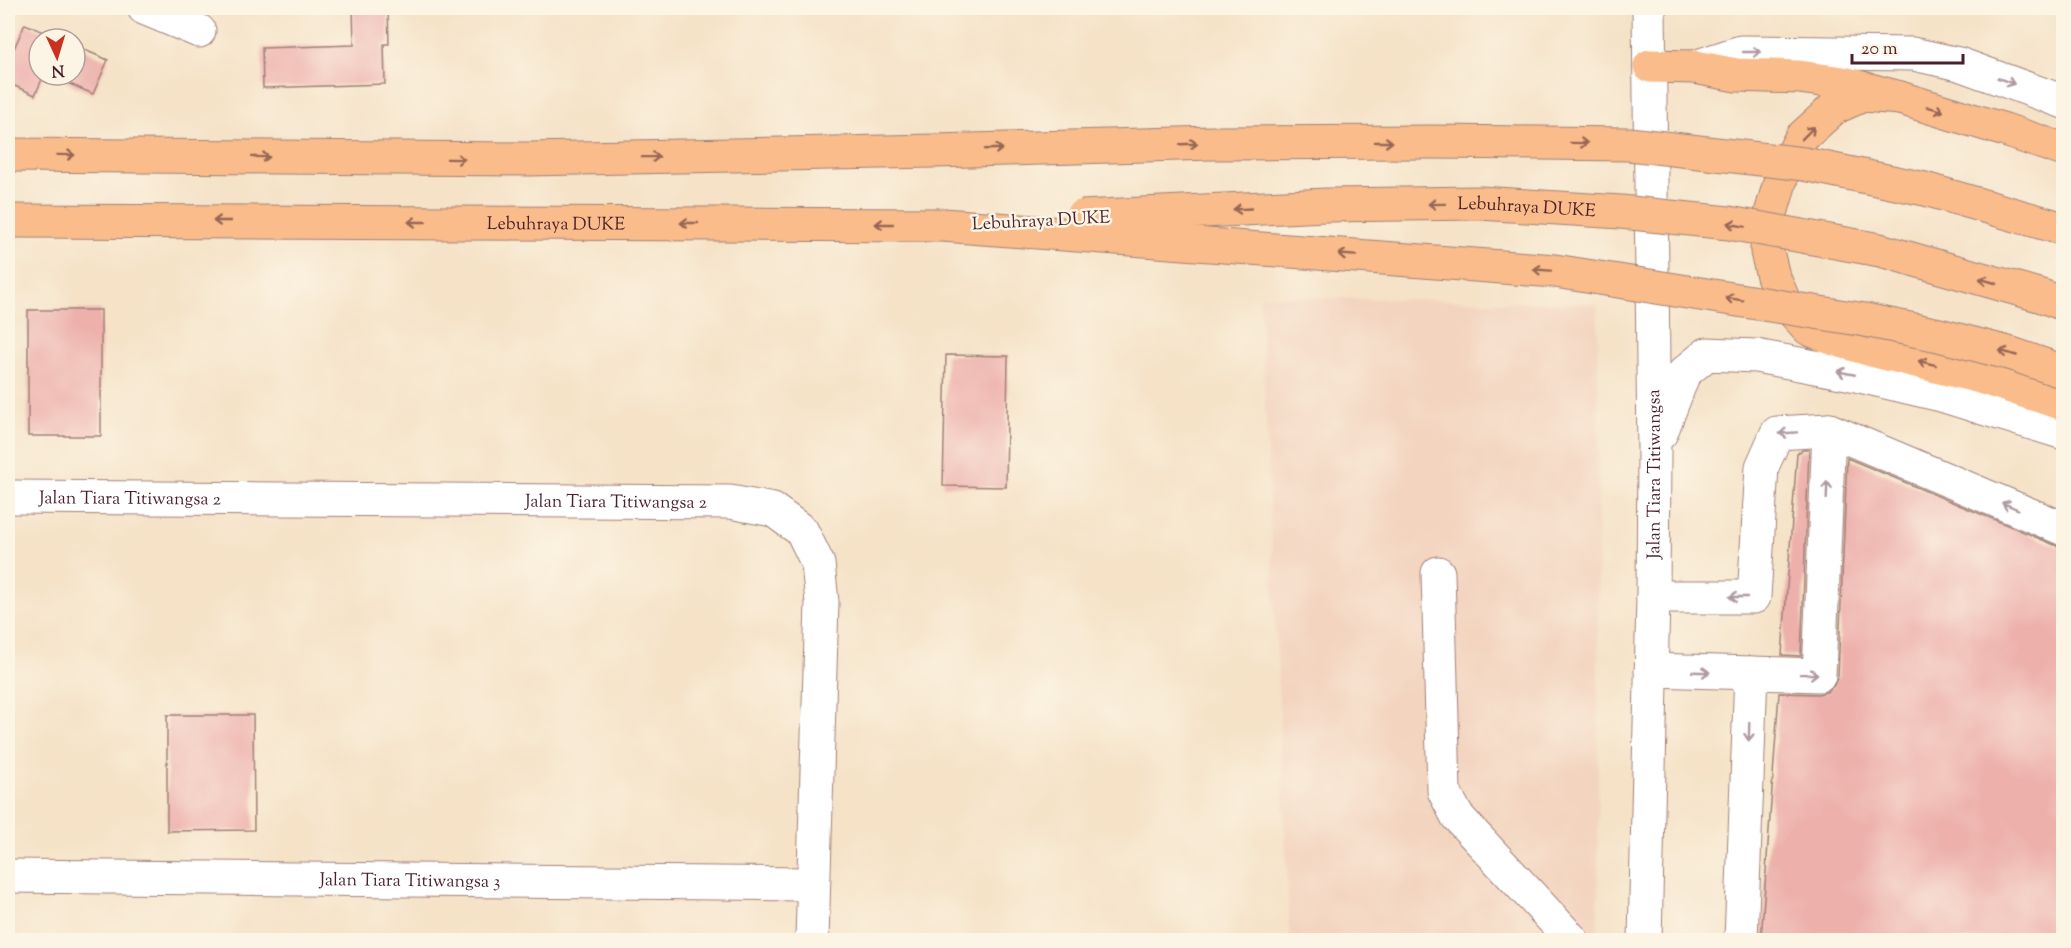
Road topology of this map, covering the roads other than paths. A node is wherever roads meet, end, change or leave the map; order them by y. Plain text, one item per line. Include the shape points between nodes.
1 (144, 8) edge
2 (1649, 8) edge
3 (199, 31) dead end
4 (1650, 66) junction
5 (1695, 67) junction
6 (1899, 98) junction
7 (2064, 102) edge
8 (2064, 150) edge
9 (8, 154) edge
10 (8, 220) edge
11 (943, 225) junction
12 (2064, 229) edge
13 (2064, 304) edge
14 (2064, 372) edge
15 (2064, 404) edge
16 (1829, 430) junction
17 (2064, 433) edge
18 (1654, 452) junction
19 (8, 497) edge
20 (2064, 529) edge
21 (1438, 573) dead end
22 (1653, 597) junction
23 (1651, 670) junction
24 (1751, 673) junction
25 (8, 876) edge
26 (812, 884) junction
27 (812, 940) edge
28 (1572, 940) edge
29 (1645, 940) edge
30 (1741, 940) edge

1 - 3 street
2 - 4 street, Jalan Tiara Titiwangsa
4 - 5 highway
4 - 18 street, Jalan Tiara Titiwangsa
5 - 6 highway via 1736,75 1843,83
5 -> 7 street via 1741,52 1913,54 1959,64
6 -> 8 highway
15 -> 6 highway via 1980,377 1834,339 1809,329 1785,303 1767,252 1768,224 1782,175 1801,138 1834,108 1863,95
9 -> 12 highway, bridge via 528,159 1225,143 1629,144 1815,167 1925,189
11 -> 10 highway, Lebuhraya DUKE
13 -> 11 highway, Lebuhraya DUKE, bridge via 1880,250 1729,223 1621,212 1480,203 1326,205
14 -> 11 highway, bridge via 2012,354 1865,320 1555,271
20 -> 16 street
16 -> 22 street via 1777,433 1762,467 1754,597
24 -> 16 street via 1819,675
17 -> 18 street via 1941,395 1847,373 1756,356 1707,354 1684,373
18 - 22 street, Jalan Tiara Titiwangsa
19 - 26 street, Jalan Tiara Titiwangsa 2 via 730,502 773,510 802,531 818,564 822,602
21 - 28 street via 1444,791 1457,816
22 - 23 street, Jalan Tiara Titiwangsa
23 -> 24 street
23 - 29 street, Jalan Tiara Titiwangsa
24 -> 30 street
25 - 26 street, Jalan Tiara Titiwangsa 3
26 - 27 street, Jalan Tiara Titiwangsa 2

